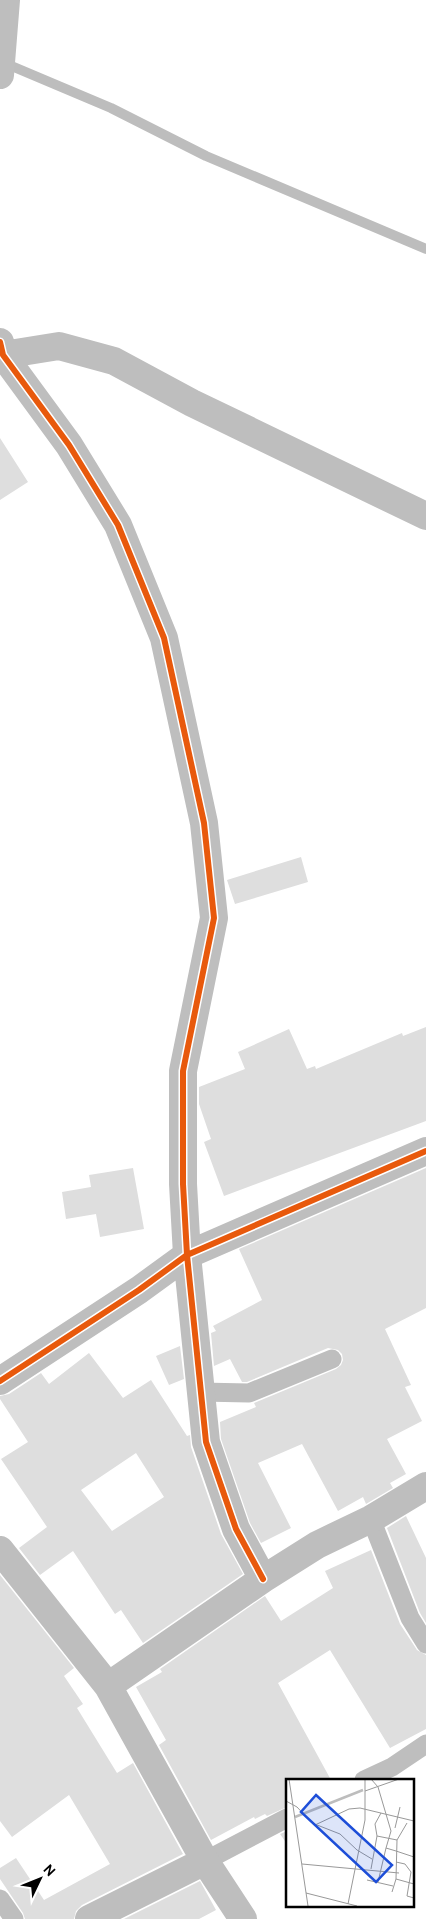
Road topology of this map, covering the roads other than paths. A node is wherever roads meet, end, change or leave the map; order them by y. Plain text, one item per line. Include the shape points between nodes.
1 (6, 0) edge
2 (0, 75) edge
3 (2, 349) edge
4 (426, 516) edge
5 (426, 1151) edge
6 (187, 1255) junction
7 (332, 1359) dead end
8 (0, 1381) edge
9 (200, 1392) junction
10 (426, 1486) edge
11 (371, 1519) junction
12 (0, 1550) edge
13 (263, 1579) junction
14 (426, 1644) edge
15 (108, 1686) junction
16 (426, 1744) edge
17 (366, 1779) edge
18 (286, 1819) edge
19 (205, 1861) junction
20 (0, 1899) edge
21 (14, 1919) edge
22 (89, 1919) edge
23 (244, 1919) edge

1 - 2 street
3 - 4 street via 59,346 114,361
3 - 6 street via 69,445 118,525 164,638 204,823 214,918 184,1071 183,1184
5 - 6 street
6 - 8 street
6 - 9 street
7 - 9 lane via 250,1393
9 - 13 street via 206,1442 236,1529
10 - 11 street
11 - 13 street via 317,1546
11 - 14 lane via 410,1618
12 - 15 street
13 - 15 street
15 - 19 street
16 - 17 lane via 392,1767
18 - 19 lane
19 - 22 street
19 - 23 street
20 - 21 lane

